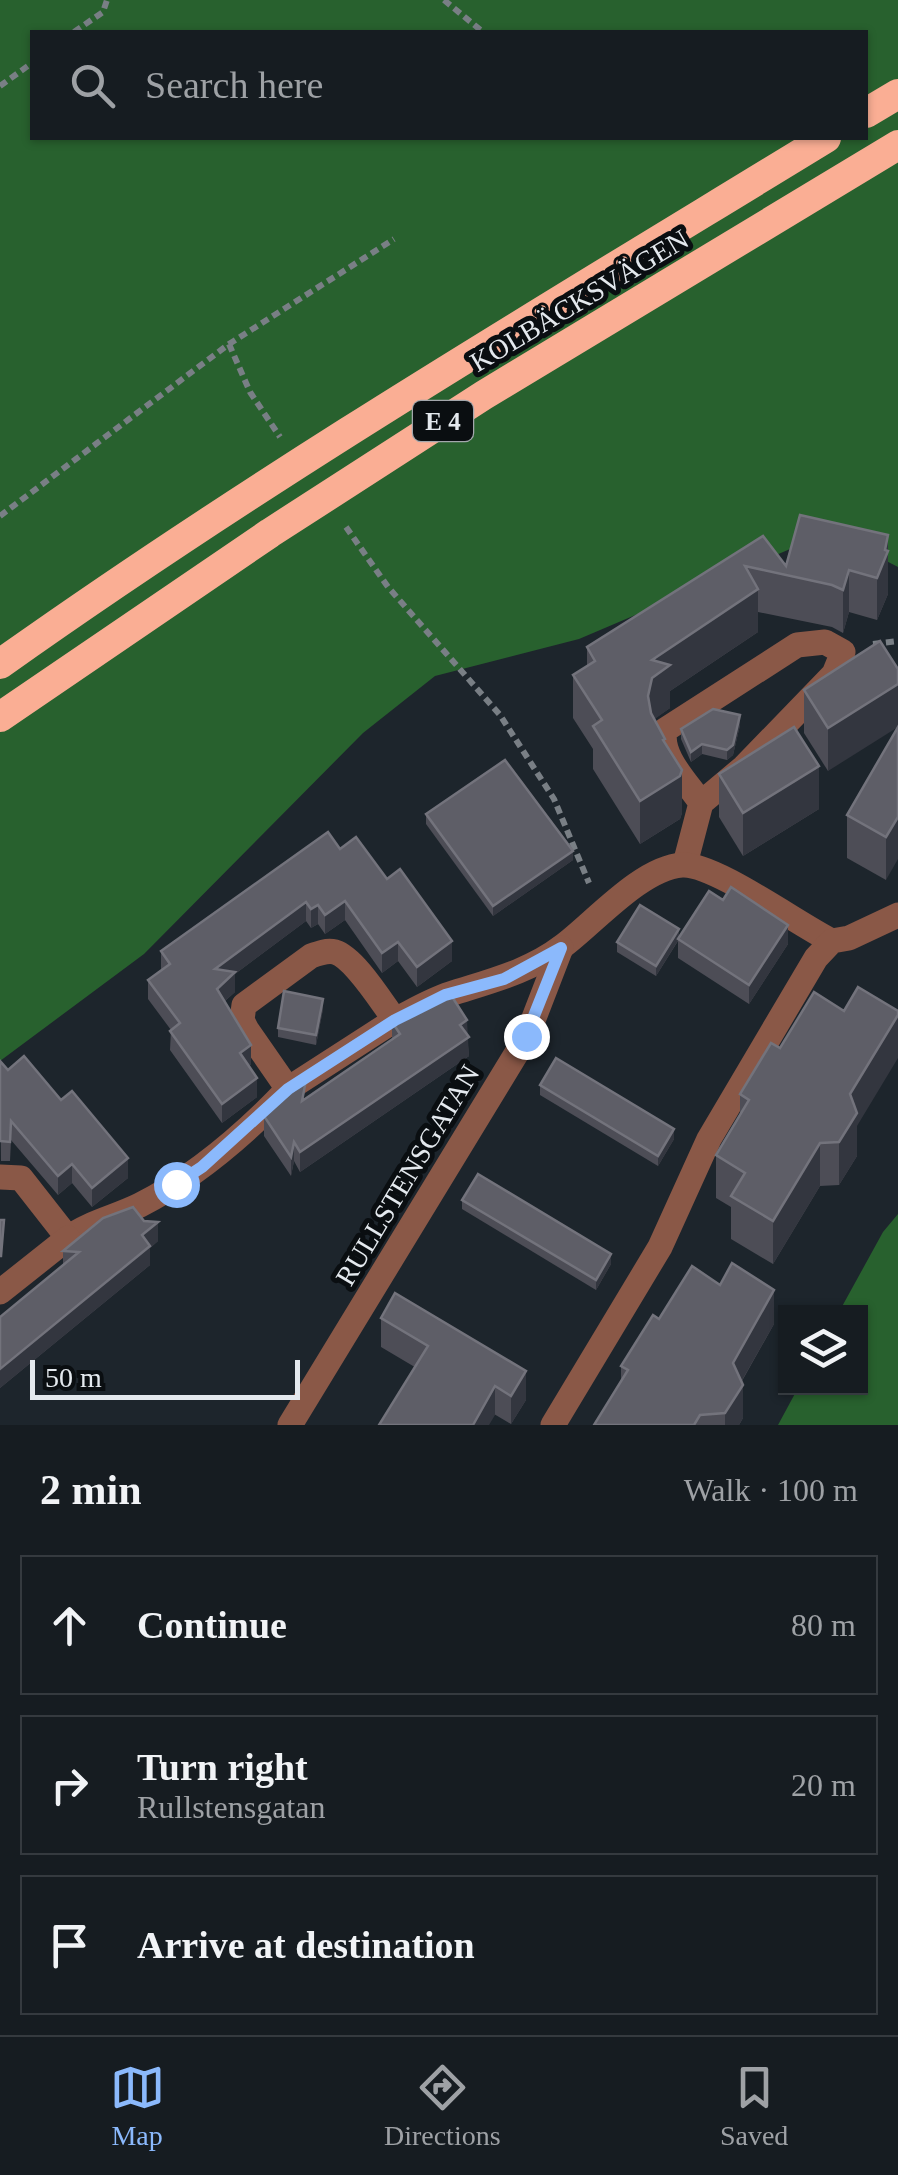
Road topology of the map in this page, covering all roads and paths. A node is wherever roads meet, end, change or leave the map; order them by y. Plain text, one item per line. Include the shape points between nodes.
1 (107, 0) edge
2 (444, 0) edge
3 (77, 30) edge
4 (481, 30) edge
5 (30, 64) edge
6 (0, 86) edge
7 (898, 94) edge
8 (868, 113) edge
9 (823, 140) edge
10 (898, 146) edge
11 (394, 240) dead end
12 (229, 344) junction
13 (284, 442) dead end
14 (0, 516) edge
15 (346, 527) dead end
16 (0, 664) edge
17 (0, 717) edge
18 (701, 803) junction
19 (684, 864) junction
20 (898, 915) edge
21 (588, 924) junction
22 (832, 940) junction
23 (561, 948) junction
24 (395, 1020) junction
25 (288, 1089) junction
26 (0, 1177) edge
27 (68, 1238) junction
28 (0, 1292) edge
29 (290, 1425) edge
30 (553, 1425) edge

1 - 3 path
2 - 4 path
5 - 6 path
7 - 8 highway
9 - 16 highway, KOLBÄCKSVÄGEN / E 4 via 450,368
10 - 17 highway, KOLBÄCKSVÄGEN / E 4 via 484,395
11 - 12 path
12 - 13 path via 250,392
12 - 14 path
15 - 21 path via 388,587 500,715 554,799 589,878
18 - 18 street via 834,674 843,652 824,642 797,645 664,730 666,750
18 - 19 street
19 - 21 street via 640,884
19 - 22 street via 716,874
20 - 22 street
21 - 23 street
22 - 30 street via 709,1138 660,1247
23 - 24 street via 504,979 445,995
23 - 29 street, RULLSTENSGATAN via 526,1036
24 - 25 street
24 - 25 street via 342,956 311,956 242,1012 246,1030
25 - 27 street via 202,1167
26 - 27 street via 20,1178
27 - 28 street

